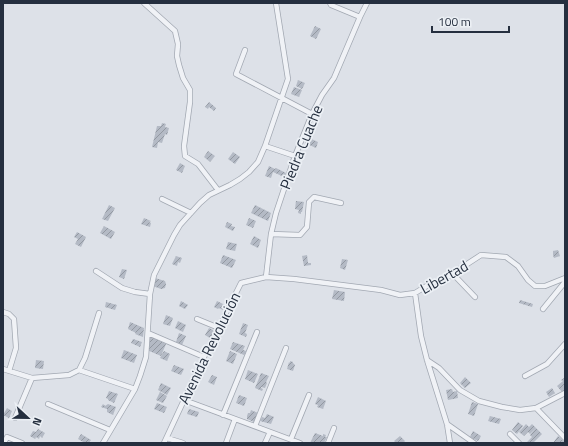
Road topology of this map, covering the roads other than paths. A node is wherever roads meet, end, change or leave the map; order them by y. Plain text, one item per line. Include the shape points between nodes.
1 (144, 3) edge
2 (276, 3) edge
3 (330, 3) edge
4 (367, 3) edge
5 (360, 17) junction
6 (245, 50) dead end
7 (281, 98) junction
8 (312, 114) junction
9 (265, 146) junction
10 (296, 156) junction
11 (218, 190) junction
12 (162, 199) dead end
13 (341, 203) dead end
14 (191, 214) junction
15 (271, 234) junction
16 (96, 271) dead end
17 (453, 274) junction
18 (266, 277) junction
19 (565, 278) edge
20 (565, 282) edge
21 (415, 293) junction
22 (150, 294) junction
23 (475, 297) dead end
24 (543, 309) dead end
25 (3, 312) edge
26 (99, 313) dead end
27 (197, 319) dead end
28 (219, 328) junction
29 (257, 332) dead end
30 (148, 333) junction
31 (565, 344) edge
32 (286, 348) dead end
33 (204, 357) junction
34 (427, 360) junction
35 (3, 369) edge
36 (79, 370) junction
37 (9, 371) junction
38 (525, 376) dead end
39 (32, 378) junction
40 (135, 389) junction
41 (565, 392) edge
42 (309, 395) dead end
43 (184, 400) junction
44 (48, 404) dead end
45 (536, 408) junction
46 (223, 415) junction
47 (15, 418) dead end
48 (235, 419) junction
49 (447, 424) junction
50 (255, 426) junction
51 (334, 428) dead end
52 (110, 430) junction
53 (270, 432) junction
54 (510, 434) dead end
55 (167, 438) junction
56 (565, 438) edge
57 (291, 439) junction
58 (4, 443) edge
59 (22, 443) edge
60 (103, 443) edge
61 (164, 443) edge
62 (183, 443) edge
63 (226, 443) edge
64 (266, 443) edge
65 (300, 443) edge
66 (328, 443) edge
67 (450, 443) edge
68 (474, 443) edge
69 (519, 443) edge

1 - 11 street via 175,31 177,56 183,78 190,90 185,156 198,164
2 - 7 street via 288,79
3 - 5 street
4 - 5 street, Piedra Cuache
5 - 8 street, Piedra Cuache via 334,78
6 - 7 street via 236,74
7 - 8 street
7 - 9 street
8 - 10 street, Piedra Cuache
9 - 10 street
9 - 11 street via 258,162 249,172
10 - 15 street, Piedra Cuache
11 - 14 street via 209,195
12 - 14 street
13 - 15 street via 314,197 309,202 307,227 300,235
14 - 22 street via 180,225 154,274
15 - 18 street, Piedra Cuache
16 - 22 street via 122,288
17 - 19 street, Libertad via 481,255 506,257 518,266 535,286 545,286
17 - 21 street, Libertad
17 - 23 street
18 - 21 street, Avenida Revolución via 381,290 400,295
18 - 28 street, Avenida Revolución via 241,283
20 - 24 street
21 - 34 street, Libertad
22 - 30 street
25 - 37 street via 14,319 16,348
26 - 36 street
27 - 28 street
28 - 33 street, Avenida Revolución
29 - 46 street
30 - 33 street
30 - 40 street via 146,357
31 - 38 street via 547,364
32 - 50 street
33 - 43 street, Avenida Revolución
34 - 45 street via 439,368 460,390 479,401 520,410
34 - 49 street, Libertad
35 - 37 street
36 - 39 street via 69,375
36 - 40 street
37 - 39 street
39 - 47 street
40 - 52 street
41 - 45 street
42 - 57 street
43 - 46 street
43 - 55 street, Avenida Revolución
44 - 52 street
45 - 56 street
46 - 48 street
48 - 50 street
48 - 63 street
49 - 67 street, Libertad
49 - 68 street
50 - 53 street
51 - 66 street
52 - 60 street
53 - 57 street
53 - 64 street
54 - 69 street
55 - 61 street, Avenida Revolución
55 - 62 street
57 - 65 street
58 - 59 street via 7,437

